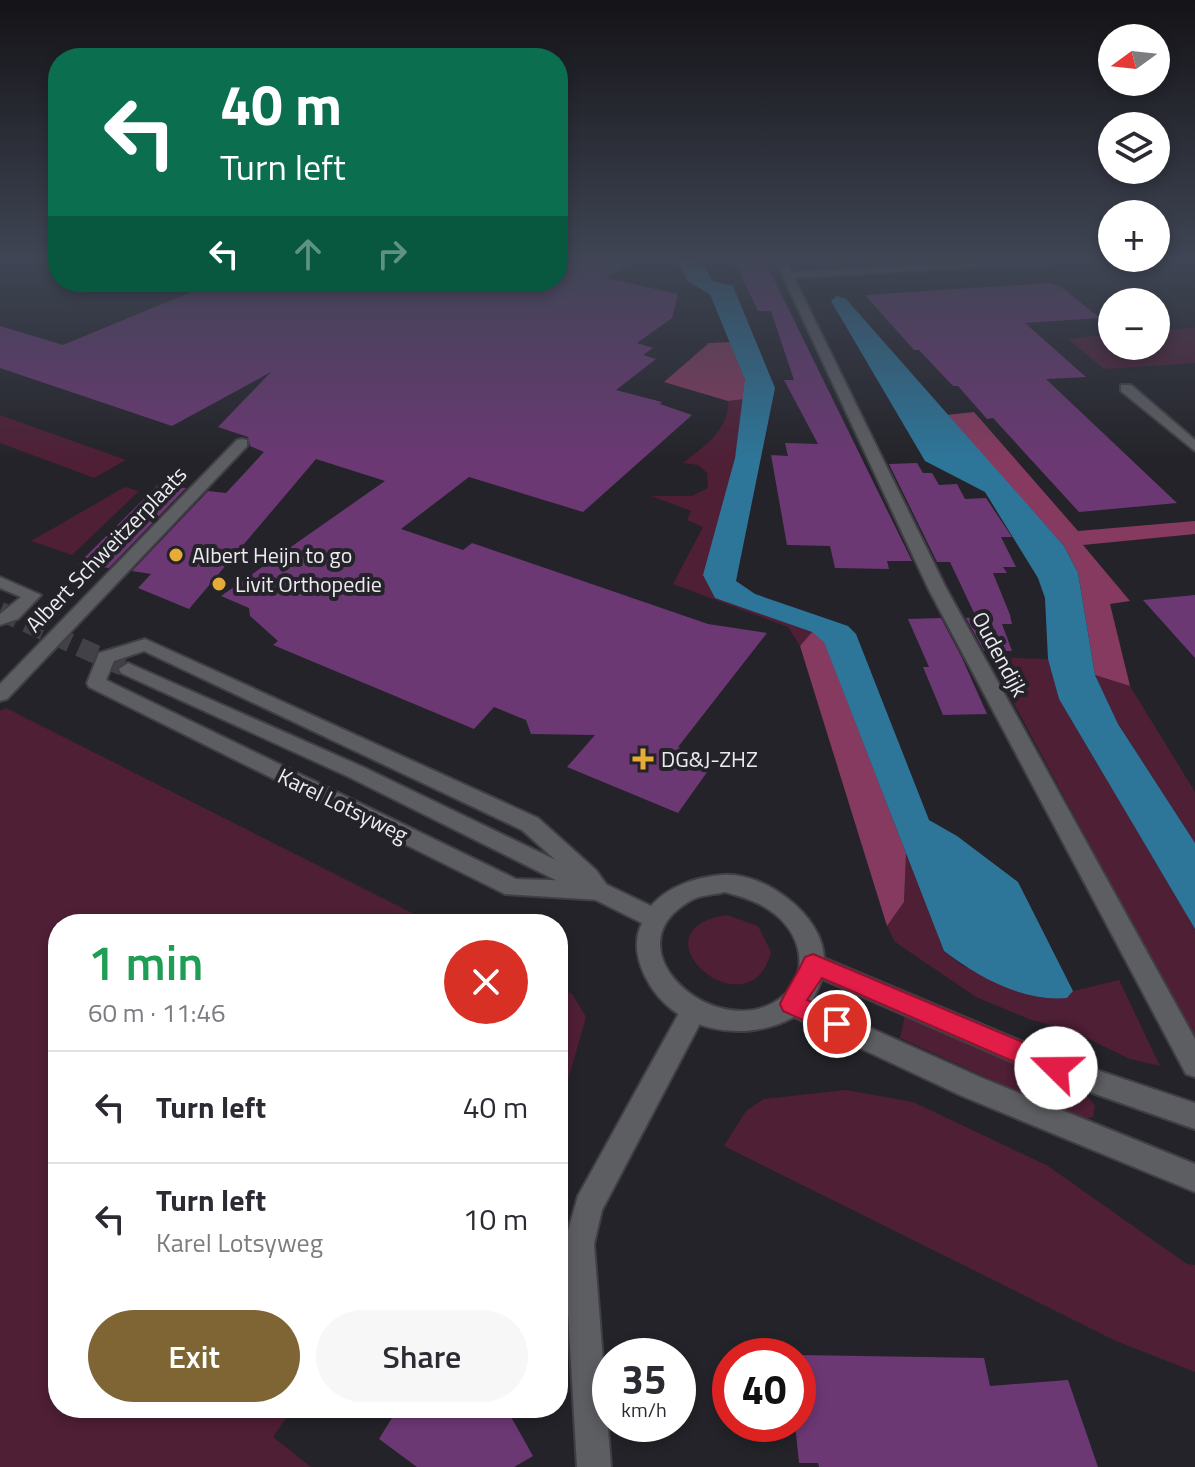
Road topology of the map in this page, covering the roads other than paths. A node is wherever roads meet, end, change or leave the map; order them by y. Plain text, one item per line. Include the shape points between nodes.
1 (812, 325) edge
2 (1126, 388) dead end
3 (242, 443) dead end
4 (1195, 447) edge
5 (0, 582) edge
6 (0, 620) edge
7 (128, 669) tunnel mouth
8 (2, 692) edge
9 (599, 891) junction
10 (653, 918) junction
11 (813, 964) junction
12 (791, 1004) junction
13 (693, 1012) junction
14 (1195, 1065) edge
15 (1195, 1116) edge
16 (1195, 1178) edge
17 (594, 1467) edge

1 - 14 street, Oudendijk via 937,588
2 - 4 street
3 - 8 street, Albert Schweitzerplaats
5 - 6 street via 32,595
7 - 9 street, Karel Lotsyweg via 356,772
9 - 9 street, Karel Lotsyweg via 530,824 145,645 106,657 96,683 513,888
9 - 10 street, Karel Lotsyweg
10 - 11 street via 675,896 691,889 708,884 743,886 778,900 794,913 805,928
10 - 13 street via 646,946 654,976
11 - 12 street via 810,978
11 - 15 street via 1056,1068
12 - 13 street via 756,1020 713,1019
12 - 16 street via 972,1087
13 - 17 street via 588,1206 579,1244

